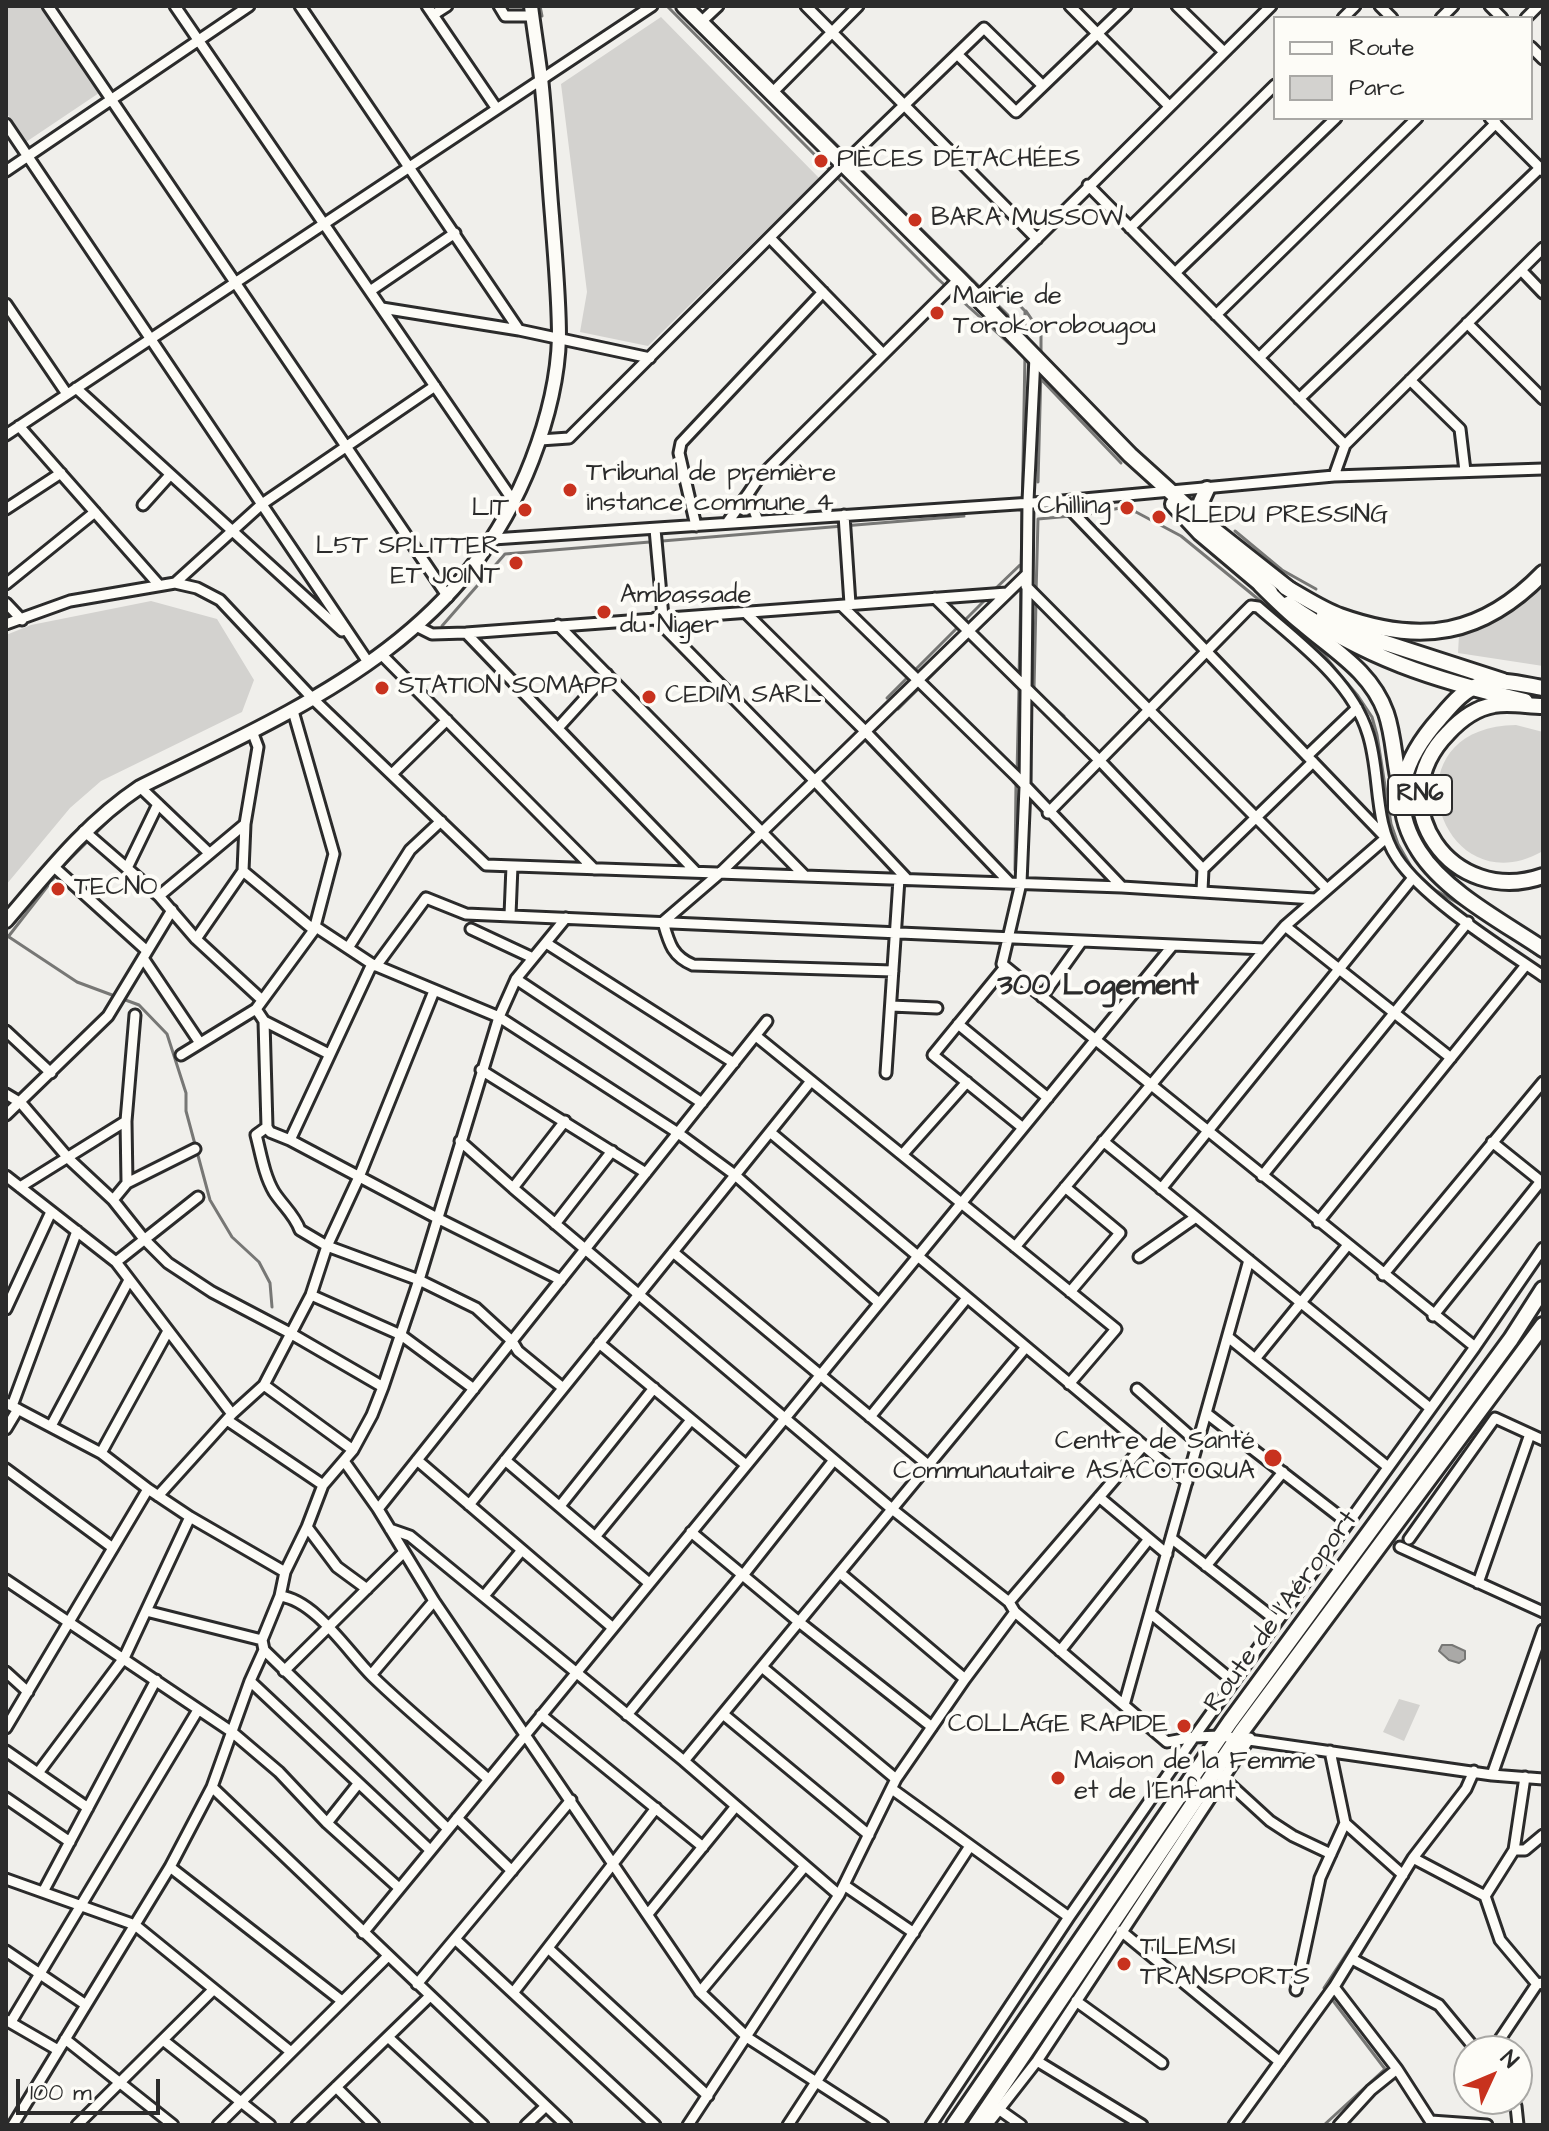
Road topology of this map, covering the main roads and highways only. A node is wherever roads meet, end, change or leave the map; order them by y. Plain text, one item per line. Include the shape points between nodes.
1 (684, 6) edge
2 (532, 11) edge
3 (1164, 489) junction
4 (1207, 489) road end
5 (1203, 521) junction
6 (1543, 573) edge
7 (1261, 585) junction
8 (1285, 587) junction
9 (1503, 681) junction
10 (1471, 688) junction
11 (1543, 688) edge
12 (1543, 706) edge
13 (1401, 790) junction
14 (1543, 876) edge
15 (6, 921) edge
16 (1543, 949) edge
17 (1543, 1289) edge
18 (1543, 1325) edge
19 (954, 2125) edge
20 (976, 2125) edge

1 - 3 main road
2 - 15 main road via 559,338 554,388 515,503 448,597 416,626 314,700 140,787 84,831
3 - 5 main road
3 - 7 main road via 1200,533
4 - 5 main road via 1201,502
5 - 8 main road
6 - 8 main road via 1495,612 1461,628 1434,633 1399,632 1338,615
7 - 10 main road via 1382,659
7 - 13 main road via 1335,647 1375,692 1385,711
8 - 9 main road via 1364,636
9 - 10 main road
9 - 11 main road
10 - 12 main road
10 - 13 main road via 1420,740
12 - 14 main road, RN6 via 1496,704 1474,712 1439,742 1427,759 1420,786 1421,817 1439,849 1466,873 1496,883
13 - 16 main road via 1409,830 1438,875
17 - 19 main road, Route de l'Aéroport via 1221,1736
18 - 20 main road, Route de l'Aéroport via 1244,1738

